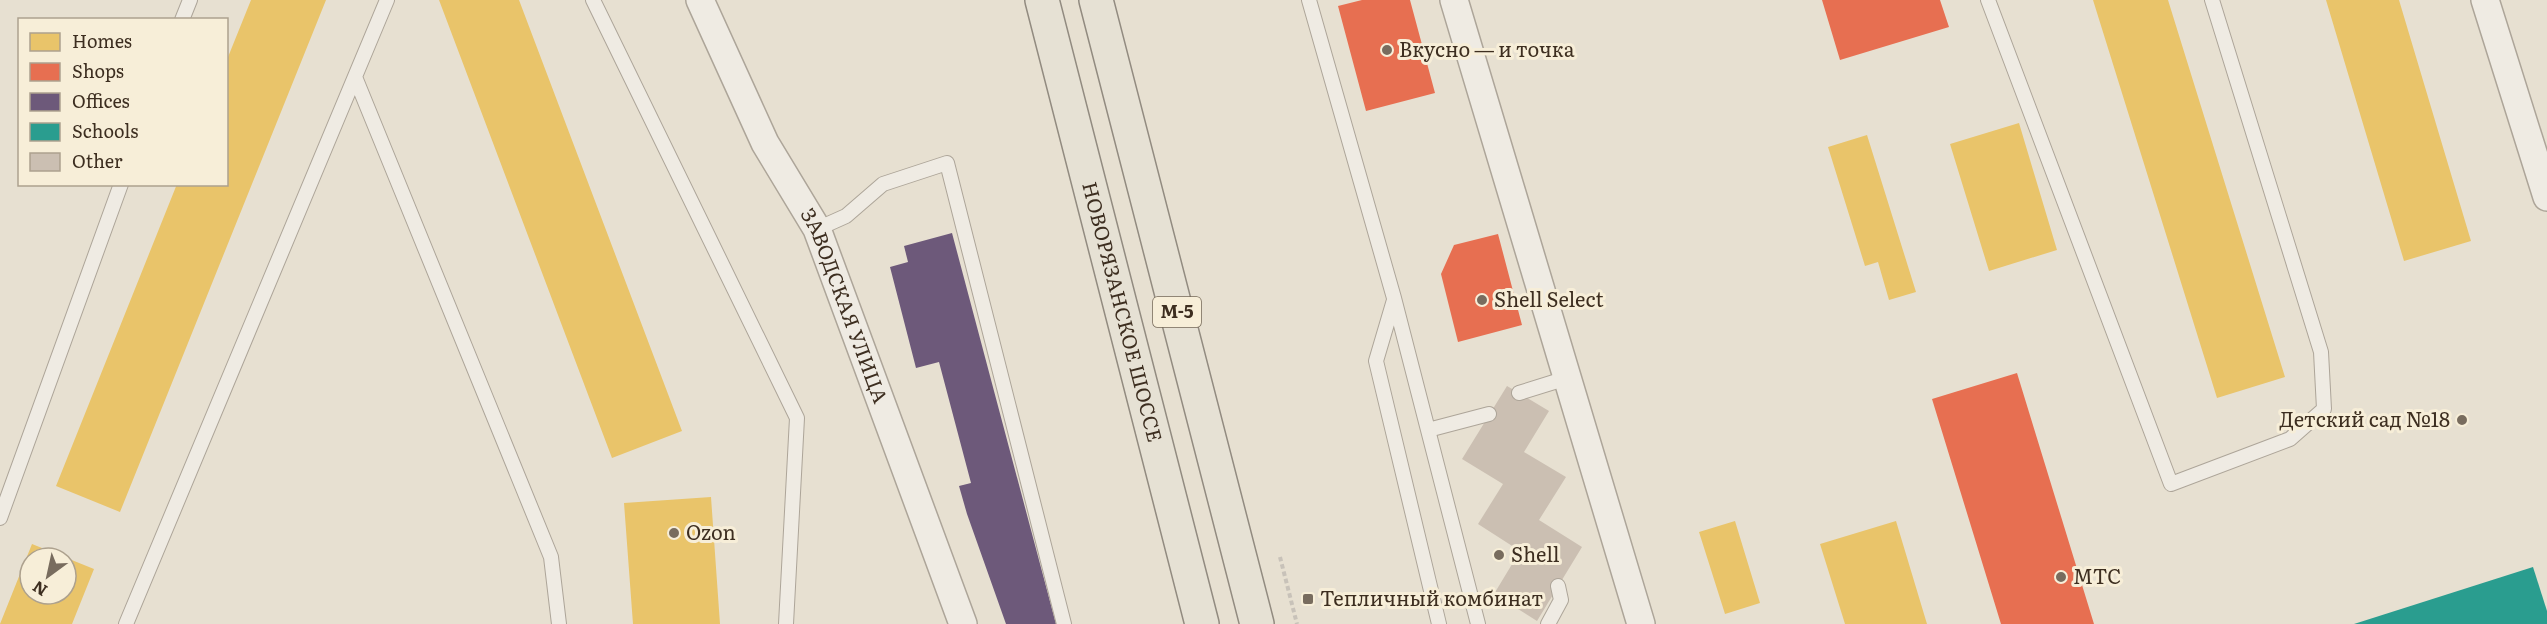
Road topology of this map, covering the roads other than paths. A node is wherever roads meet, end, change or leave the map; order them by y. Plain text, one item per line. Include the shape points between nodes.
1 (190, 0) edge
2 (387, 0) edge
3 (593, 0) edge
4 (700, 0) edge
5 (1042, 0) edge
6 (1096, 0) edge
7 (1309, 0) edge
8 (1454, 0) edge
9 (1988, 0) edge
10 (2212, 0) edge
11 (2485, 0) edge
12 (184, 18) edge
13 (355, 77) junction
14 (121, 186) edge
15 (2547, 197) edge
16 (817, 229) junction
17 (1394, 298) junction
18 (1567, 378) junction
19 (1519, 393) dead end
20 (1489, 414) dead end
21 (1428, 430) junction
22 (0, 518) edge
23 (1558, 586) dead end
24 (126, 624) edge
25 (559, 624) edge
26 (786, 624) edge
27 (963, 624) edge
28 (1064, 624) edge
29 (1202, 624) edge
30 (1257, 624) edge
31 (1439, 624) edge
32 (1478, 624) edge
33 (1548, 624) edge
34 (1641, 624) edge

1 - 12 lane
2 - 13 lane
3 - 26 lane via 797,418
4 - 16 street, ЗАВОДСКАЯ УЛИЦА via 765,143
5 - 29 main road, НОВОРЯЗАНСКОЕ ШОССЕ / М-5
6 - 30 main road, М-5
7 - 17 lane
8 - 18 street
9 - 10 lane via 2171,484 2290,439 2325,409 2321,352
11 - 15 street
13 - 24 lane
13 - 25 lane via 551,557
14 - 22 lane
16 - 27 street, ЗАВОДСКАЯ УЛИЦА
16 - 28 lane via 846,216 883,184 947,163
17 - 21 lane
17 - 31 lane via 1376,361
18 - 19 lane
18 - 34 street
20 - 21 lane
21 - 32 lane
23 - 33 lane via 1562,600

